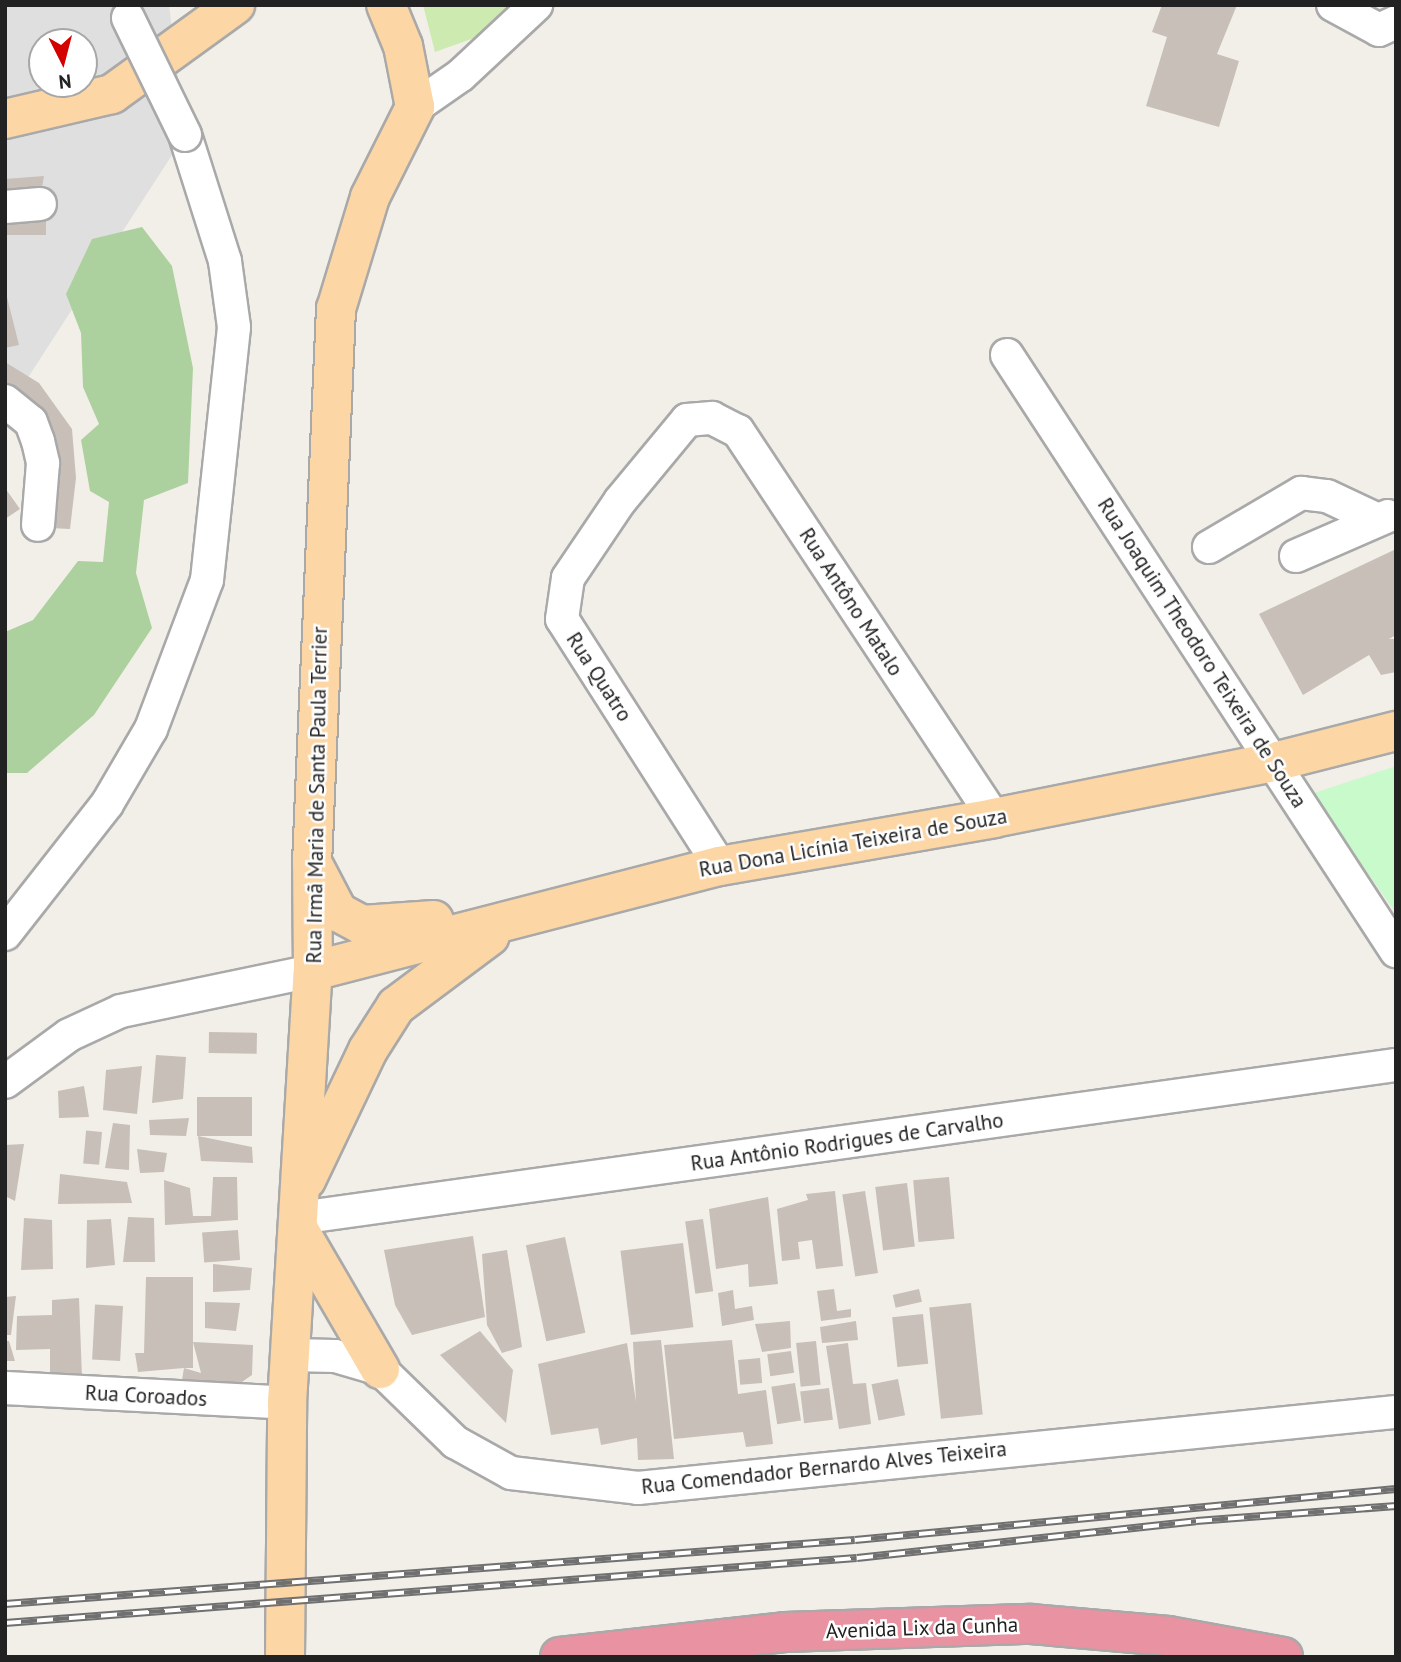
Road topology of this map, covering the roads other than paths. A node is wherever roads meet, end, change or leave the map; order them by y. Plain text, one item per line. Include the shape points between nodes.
1 (235, 5) edge
2 (387, 5) edge
3 (536, 5) edge
4 (1333, 5) edge
5 (125, 12) edge
6 (1396, 22) edge
7 (415, 107) junction
8 (5, 119) edge
9 (40, 204) dead end
10 (5, 207) edge
11 (1007, 355) dead end
12 (5, 401) edge
13 (687, 420) joint
14 (1386, 519) edge
15 (37, 525) dead end
16 (1209, 547) dead end
17 (1296, 556) dead end
18 (1396, 731) edge
19 (1274, 762) junction
20 (994, 818) junction
21 (312, 863) junction
22 (720, 866) junction
23 (534, 914) junction
24 (5, 934) edge
25 (1396, 951) edge
26 (313, 971) junction
27 (1396, 1065) edge
28 (5, 1082) edge
29 (299, 1213) junction
30 (291, 1355) junction
31 (380, 1369) junction
32 (5, 1388) edge
33 (287, 1403) junction
34 (1396, 1412) edge
35 (285, 1657) edge
36 (560, 1657) edge
37 (1283, 1657) edge

1 - 8 main road via 112,94
2 - 7 main road via 403,46
3 - 7 street, Rua Irmã Maria de Santa Paula Terrier via 461,75
4 - 6 street via 1379,30
5 - 24 street, bridge via 185,135 225,261 234,327 207,580 151,729 107,804
7 - 21 main road, Rua Irmã Maria de Santa Paula Terrier via 370,197 336,309
9 - 10 street
11 - 19 street, Rua Joaquim Theodoro Teixeira de Souza
12 - 15 street via 31,422 38,441 43,463
13 - 20 street, Rua Antôno Matalo via 712,418 738,431
13 - 22 street, Rua Quatro via 620,501 568,578 562,619
14 - 16 street via 1327,496 1301,493
14 - 17 street
18 - 19 main road, Rua Dona Licínia Teixeira de Souza
19 - 20 main road, Rua Dona Licínia Teixeira de Souza
19 - 25 street, Rua Joaquim Theodoro Teixeira de Souza
20 - 22 main road, Rua Dona Licínia Teixeira de Souza
21 - 23 main road via 338,912 362,925
21 - 26 main road, Rua Irmã Maria de Santa Paula Terrier
22 - 23 main road, Rua Dona Licínia Teixeira de Souza
23 - 26 main road, Rua Dona Licínia Teixeira de Souza
23 - 29 main road via 474,945 397,1006 368,1050
26 - 28 street via 121,1011 69,1035
26 - 29 main road, Rua Irmã Maria de Santa Paula Terrier
27 - 29 street, Rua Antônio Rodrigues de Carvalho
29 - 30 main road, Rua Irmã Maria de Santa Paula Terrier
29 - 31 main road
30 - 31 street, Rua Comendador Bernardo Alves Teixeira via 320,1354
30 - 33 main road, Rua Irmã Maria de Santa Paula Terrier
31 - 34 street, Rua Comendador Bernardo Alves Teixeira via 484,1463 572,1484 638,1488
32 - 33 street, Rua Coroados
33 - 35 main road, Rua Irmã Maria de Santa Paula Terrier
36 - 37 highway, Avenida Lix da Cunha via 785,1632 1031,1624 1168,1636

